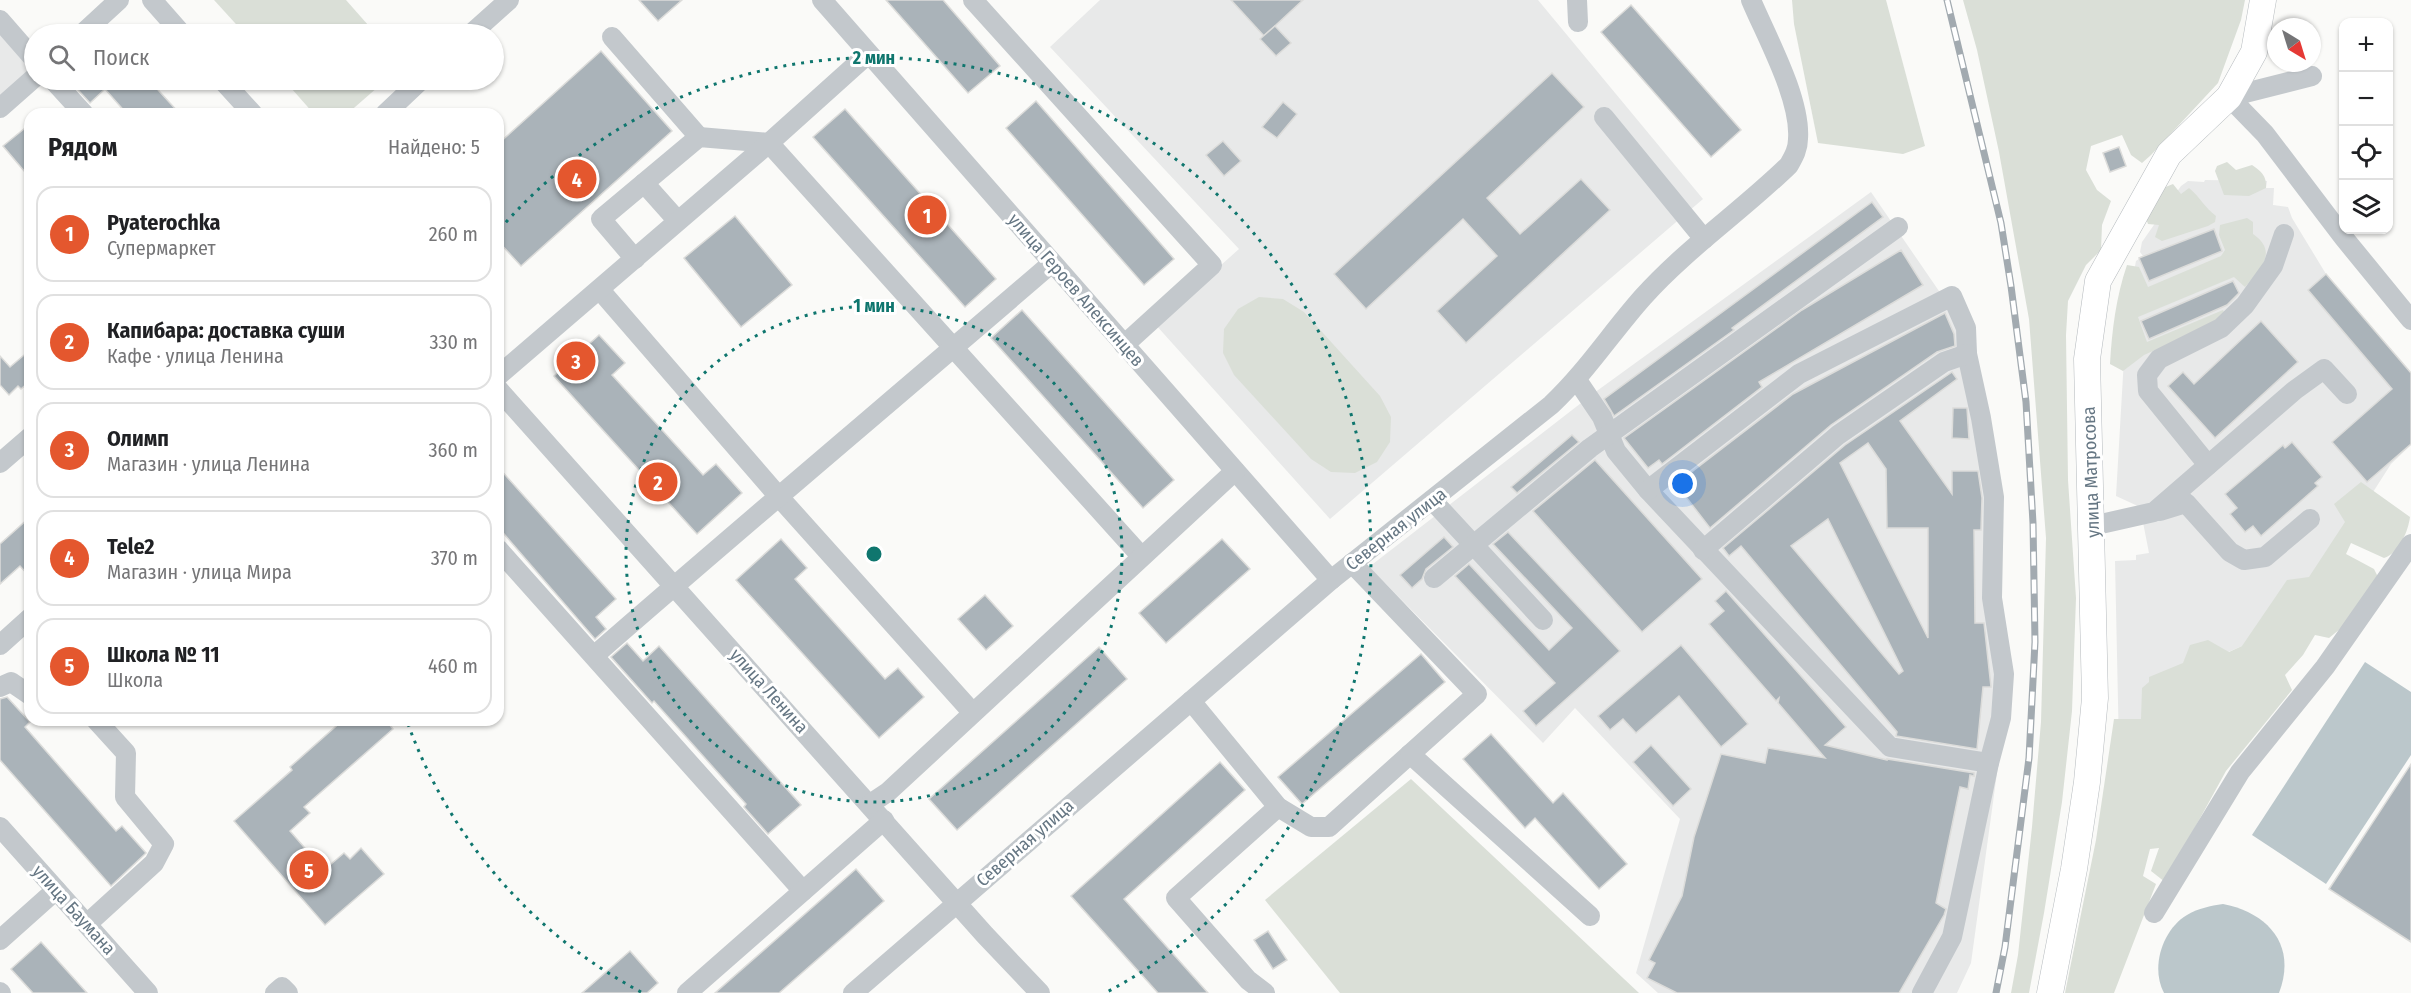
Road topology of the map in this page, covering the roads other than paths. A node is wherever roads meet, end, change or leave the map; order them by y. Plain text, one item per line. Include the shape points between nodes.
1 (119, 0) edge
2 (152, 0) edge
3 (509, 0) edge
4 (822, 0) edge
5 (973, 0) edge
6 (1576, 0) edge
7 (1750, 0) edge
8 (2263, 0) edge
9 (0, 20) edge
10 (1578, 22) dead end
11 (93, 24) edge
12 (173, 24) edge
13 (482, 24) edge
14 (612, 37) dead end
15 (24, 48) edge
16 (868, 54) junction
17 (2313, 76) dead end
18 (24, 87) edge
19 (62, 90) edge
20 (231, 90) edge
21 (410, 90) edge
22 (2229, 97) junction
23 (0, 108) edge
24 (79, 108) edge
25 (248, 108) edge
26 (391, 108) edge
27 (1604, 117) dead end
28 (699, 137) junction
29 (769, 142) junction
30 (644, 183) junction
31 (677, 220) junction
32 (1898, 227) dead end
33 (2284, 234) dead end
34 (1704, 239) junction
35 (635, 259) junction
36 (1052, 263) junction
37 (600, 290) junction
38 (2411, 320) edge
39 (1124, 345) junction
40 (954, 347) junction
41 (1967, 354) junction
42 (504, 371) edge
43 (1577, 380) junction
44 (2347, 394) dead end
45 (504, 402) edge
46 (1609, 435) junction
47 (24, 442) edge
48 (0, 463) edge
49 (2208, 465) junction
50 (1235, 471) junction
51 (1648, 490) junction
52 (780, 498) junction
53 (1432, 500) junction
54 (2154, 512) junction
55 (2310, 519) dead end
56 (2092, 526) junction
57 (1474, 544) junction
58 (2411, 544) edge
59 (1703, 550) junction
60 (504, 556) edge
61 (1141, 556) junction
62 (1352, 563) junction
63 (1434, 578) dead end
64 (1331, 580) junction
65 (674, 586) junction
66 (1544, 620) dead end
67 (24, 623) edge
68 (0, 645) edge
69 (595, 656) junction
70 (0, 687) edge
71 (24, 691) edge
72 (1191, 701) junction
73 (972, 712) junction
74 (101, 726) edge
75 (1410, 754) junction
76 (1989, 763) junction
77 (870, 804) junction
78 (1278, 807) junction
79 (884, 820) junction
80 (0, 826) edge
81 (56, 890) junction
82 (804, 891) junction
83 (957, 902) junction
84 (2154, 913) dead end
85 (1590, 916) dead end
86 (87, 924) junction
87 (0, 940) edge
88 (148, 993) edge
89 (275, 993) edge
90 (288, 993) edge
91 (687, 993) edge
92 (853, 993) edge
93 (1040, 993) edge
94 (1265, 993) edge
95 (1922, 993) edge
96 (2050, 993) edge

1 - 11 street
2 - 12 street
3 - 13 street
4 - 16 street, улица Героев Алексинцев
5 - 39 street via 1212,265
6 - 10 street
7 - 34 street, Северная улица via 1791,95 1797,152 1790,165
8 - 22 main road, улица Матросова via 2254,52
9 - 15 street
14 - 28 street
16 - 29 street
16 - 36 street, улица Героев Алексинцев
17 - 22 street
18 - 23 street
19 - 24 street
20 - 25 street
21 - 26 street
22 - 38 street via 2265,134
22 - 56 main road, улица Матросова via 2169,154 2098,281 2087,359
27 - 34 street
28 - 29 street
28 - 30 street
29 - 31 street
29 - 40 street
30 - 31 street
30 - 35 street via 601,219
31 - 35 street
32 - 46 street
33 - 49 street via 2273,266 2245,305 2221,328 2159,359 2147,375 2152,397
34 - 43 street, Северная улица via 1644,296
35 - 37 street
36 - 39 street, улица Героев Алексинцев
36 - 40 street
37 - 42 street
37 - 52 street
39 - 50 street, улица Героев Алексинцев
40 - 52 street
40 - 61 street
41 - 51 street via 1966,328 1952,296 1799,374
41 - 59 street via 1944,362 1838,435
41 - 76 street via 1994,497 1992,598 2004,674 2001,718
43 - 46 street via 1602,417
43 - 53 street, Северная улица
44 - 49 street via 2324,369
45 - 65 street, улица Ленина
46 - 51 street via 1616,451
46 - 57 street
47 - 48 street
49 - 54 street
50 - 61 street
50 - 64 street, улица Героев Алексинцев
51 - 59 street
52 - 65 street
52 - 73 street
53 - 57 street
53 - 62 street, Северная улица
54 - 55 street via 2186,503 2230,552 2244,560 2265,557
54 - 56 street
56 - 96 main road, улица Матросова via 2095,698 2074,869
57 - 63 street
57 - 66 street
58 - 84 street via 2325,668 2240,772
59 - 76 street via 1890,747
60 - 69 street
61 - 73 street
62 - 64 street, Северная улица
62 - 75 street via 1477,694
64 - 72 street, Северная улица
65 - 69 street
65 - 77 street, улица Ленина
67 - 68 street
69 - 82 street
70 - 71 street via 11,682
72 - 78 street
72 - 83 street, Северная улица
73 - 77 street via 888,792
74 - 86 street via 126,753 125,797 164,844 154,862
75 - 78 street via 1329,827 1311,827
75 - 85 street
76 - 95 street via 1952,937
77 - 79 street, улица Ленина
78 - 94 street via 1176,898 1248,980
79 - 82 street
79 - 83 street, улица Ленина
80 - 81 street, улица Баумана
81 - 86 street, улица Баумана
81 - 87 street
82 - 91 street
83 - 92 street, Северная улица
83 - 93 street, улица Ленина
86 - 88 street, улица Баумана
89 - 90 street via 282,987

